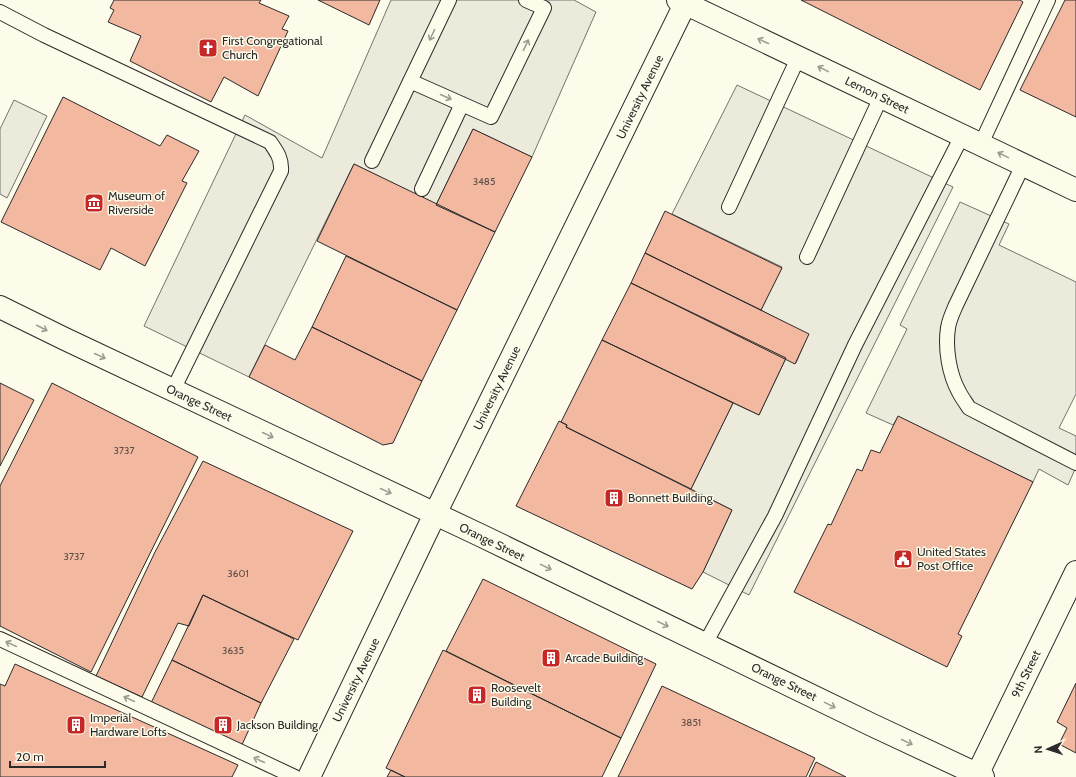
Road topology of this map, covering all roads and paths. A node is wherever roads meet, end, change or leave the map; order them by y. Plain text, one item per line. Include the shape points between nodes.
1 (449, 0) edge
2 (526, 0) edge
3 (1048, 0) edge
4 (683, 1) edge
5 (0, 12) edge
6 (798, 58) junction
7 (410, 81) junction
8 (881, 97) junction
9 (462, 104) junction
10 (971, 140) junction
11 (372, 161) dead end
12 (1023, 165) junction
13 (422, 189) dead end
14 (1076, 190) edge
15 (729, 207) dead end
16 (807, 256) dead end
17 (0, 307) edge
18 (173, 390) junction
19 (1076, 463) edge
20 (435, 514) junction
21 (1076, 572) edge
22 (0, 639) edge
23 (705, 644) junction
24 (979, 776) edge
25 (295, 777) edge
26 (309, 777) edge

1 -> 7 lane
9 -> 2 lane via 491,117 544,8
3 - 10 lane
6 -> 4 street, Lemon Street
4 - 20 street, University Avenue
5 - 18 lane via 51,39 270,142 278,153 282,162 281,171
8 -> 6 street, Lemon Street
6 - 15 lane
7 -> 9 lane
7 - 11 lane
8 - 10 street, Lemon Street
8 - 16 lane
9 - 13 lane
12 -> 10 street, Lemon Street
10 - 23 lane via 855,345 775,516
12 - 14 street, Lemon Street
12 - 19 lane via 956,305 946,342 949,360 959,392 970,408
17 -> 18 street, Orange Street
18 -> 20 street, Orange Street
20 -> 23 street, Orange Street
20 - 26 street, University Avenue
21 - 24 street, 9th Street
25 -> 22 lane
23 -> 24 street, Orange Street

